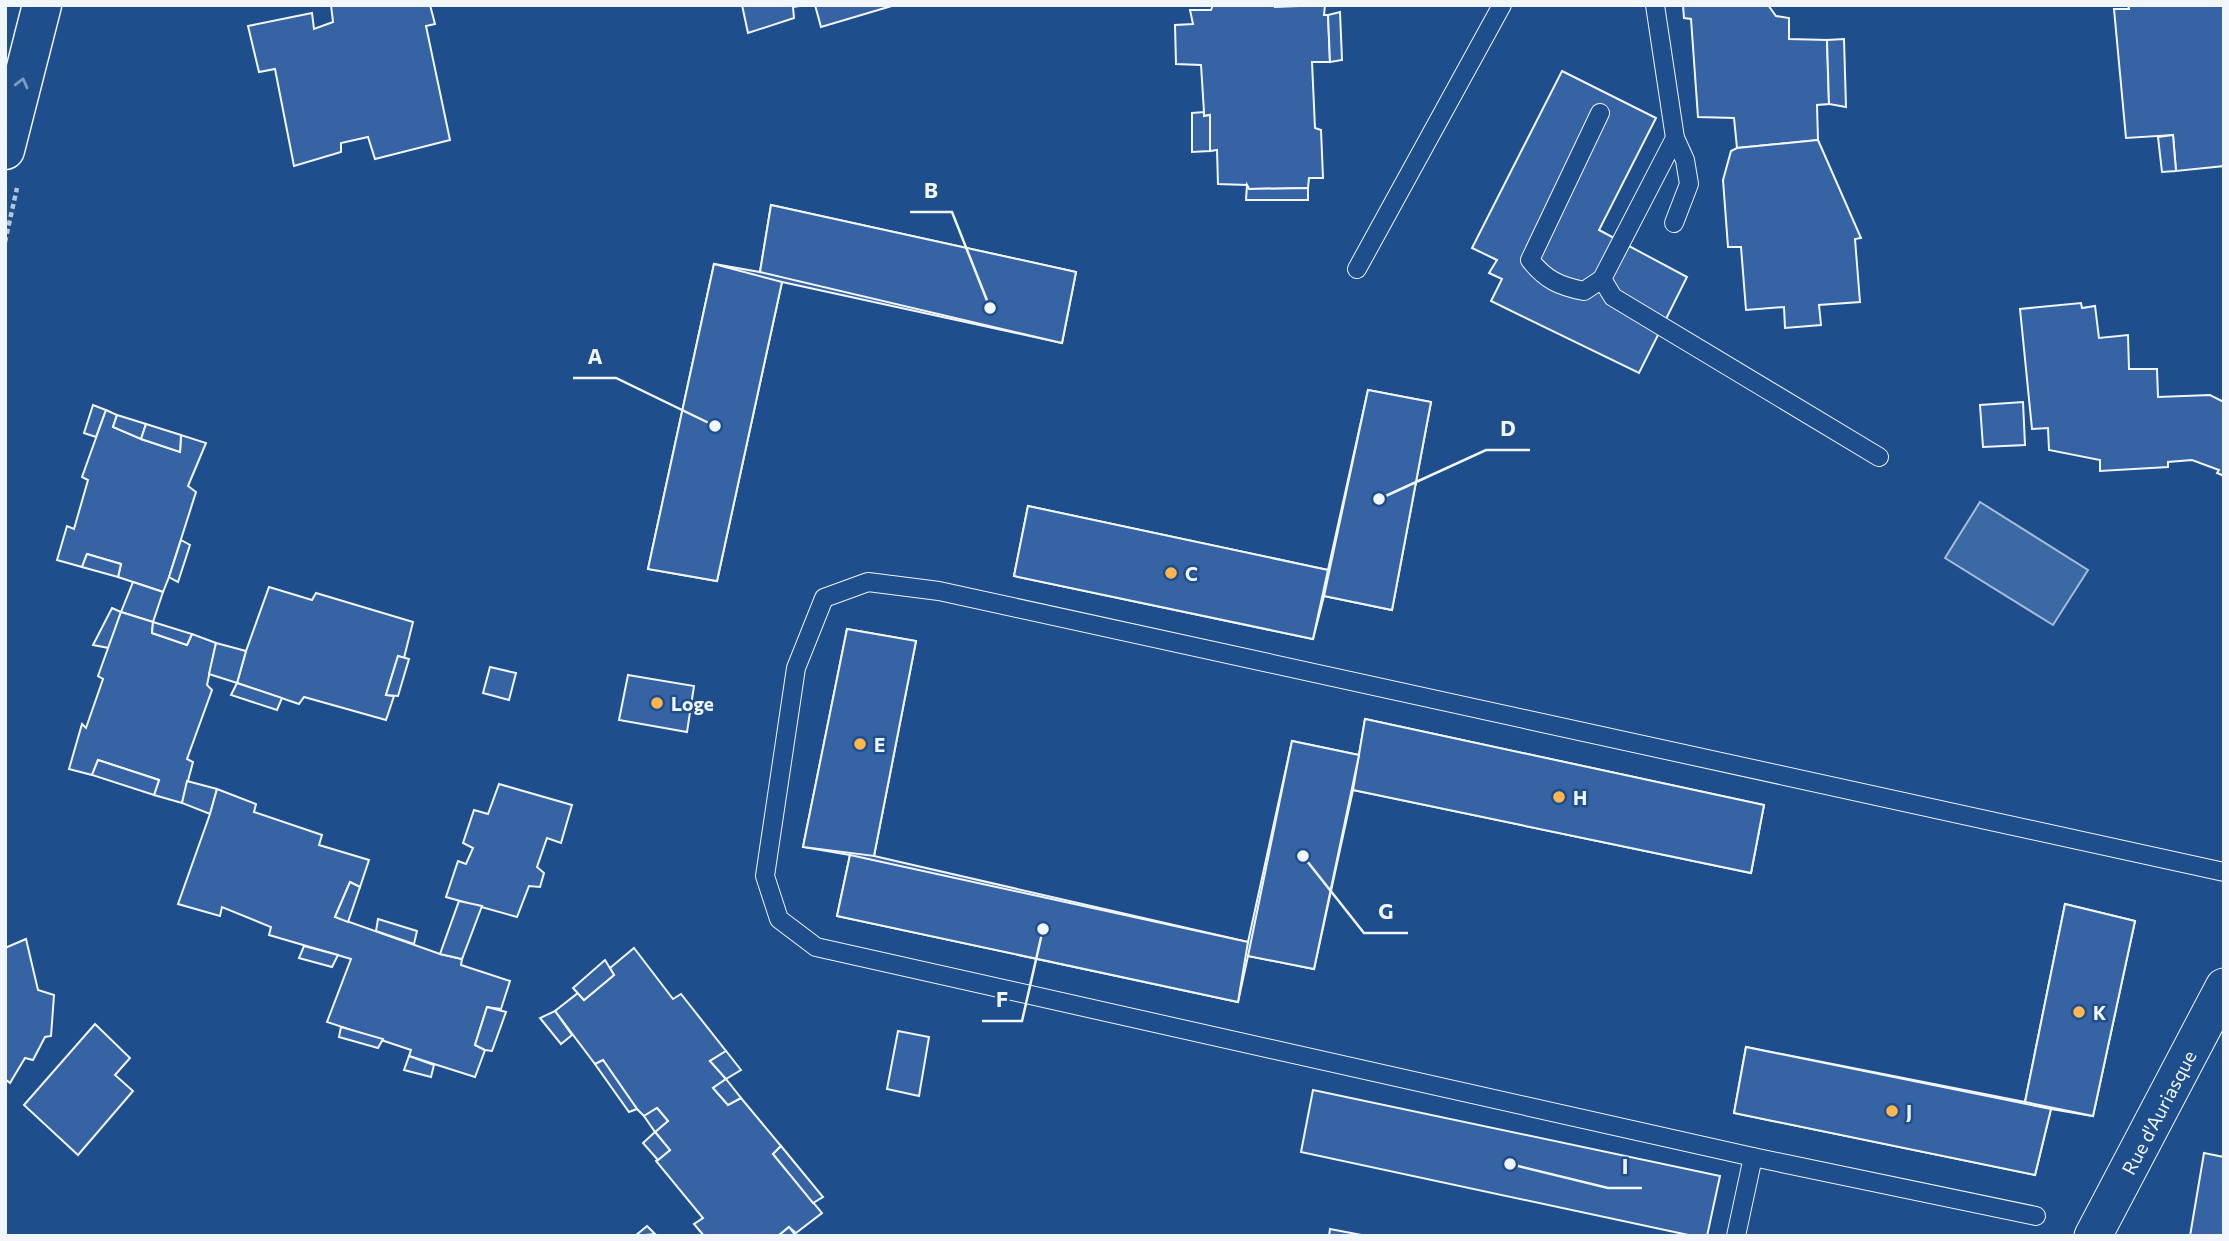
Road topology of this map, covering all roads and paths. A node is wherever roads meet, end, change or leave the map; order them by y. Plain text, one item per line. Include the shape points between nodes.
1 (42, 5) edge
2 (1502, 5) edge
3 (1655, 5) edge
4 (1600, 113) dead end
5 (1675, 138) junction
6 (5, 150) edge
7 (1674, 223) dead end
8 (1357, 269) dead end
9 (1602, 279) junction
10 (1879, 457) dead end
11 (2224, 872) edge
12 (2224, 988) edge
13 (1753, 1157) junction
14 (2036, 1216) dead end
15 (1736, 1236) edge
16 (2093, 1236) edge

6 -> 1 main road
2 - 8 lane
3 - 5 lane
4 - 9 lane via 1530,260 1540,273 1561,286 1584,291
5 - 7 lane via 1689,184
5 - 9 lane
9 - 10 lane via 1613,297
11 - 13 lane via 939,591 868,582 824,598 796,668 765,876 779,919 816,947
12 - 16 street, Rue d'Auriasque
13 - 14 lane
13 - 15 lane

